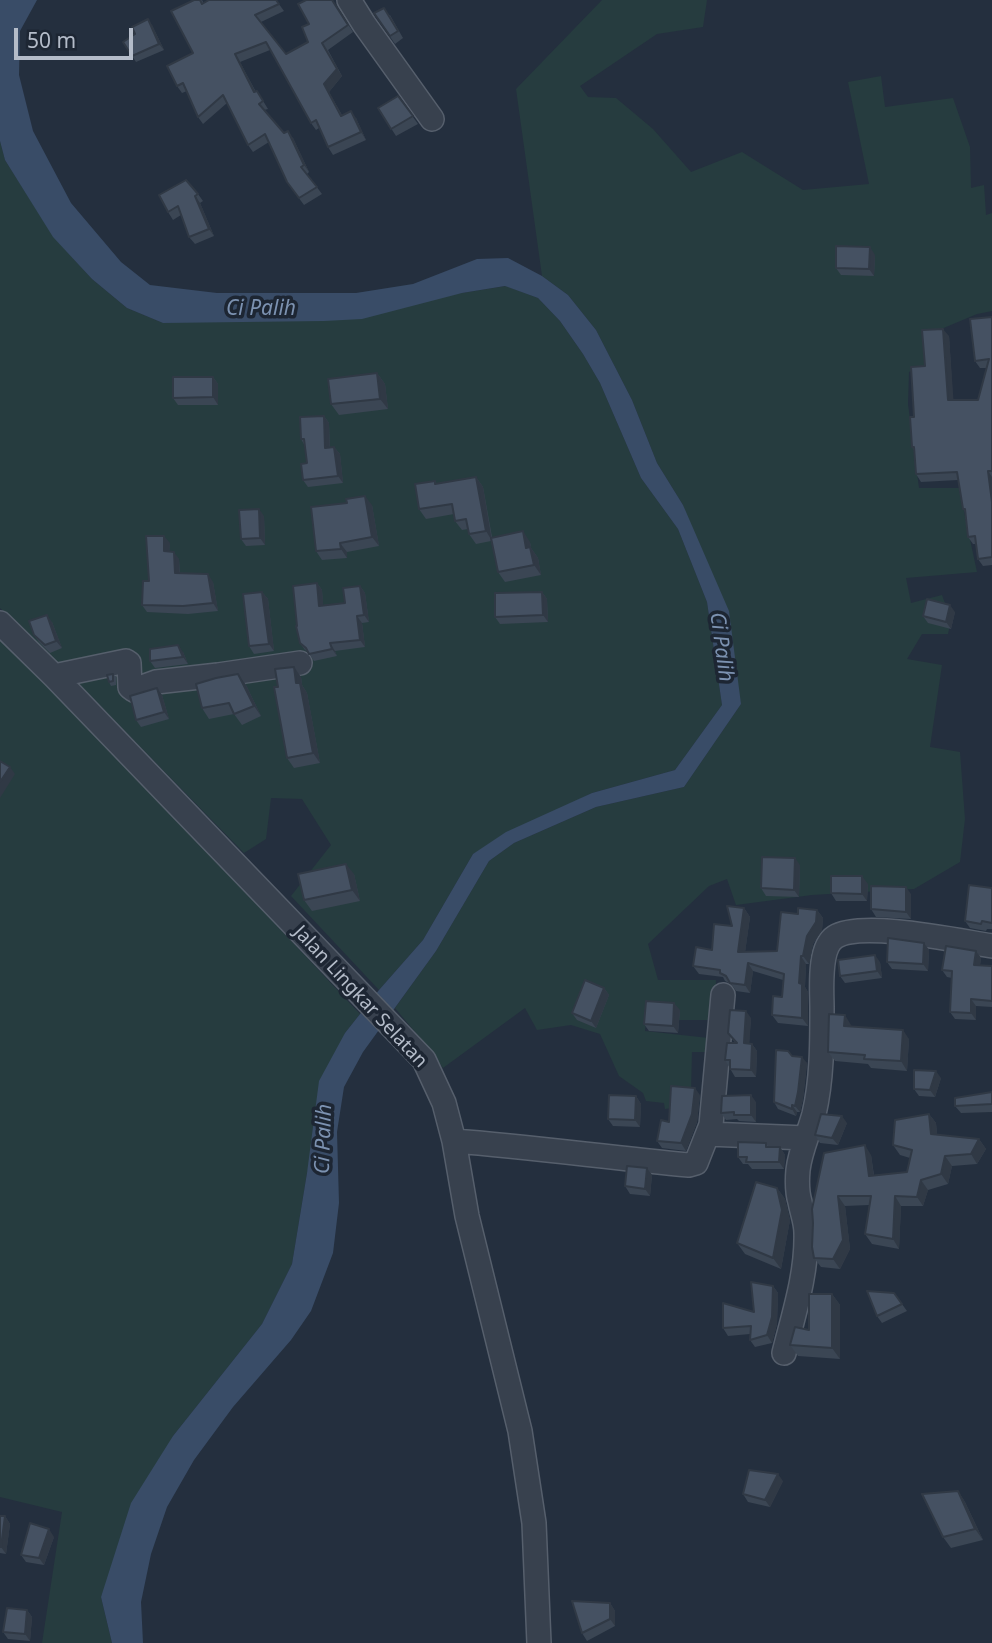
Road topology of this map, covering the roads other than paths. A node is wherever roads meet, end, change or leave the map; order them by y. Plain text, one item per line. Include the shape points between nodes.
1 (349, 0) edge
2 (432, 119) dead end
3 (0, 623) edge
4 (300, 663) dead end
5 (54, 676) junction
6 (992, 946) edge
7 (723, 995) dead end
8 (708, 1134) junction
9 (806, 1138) junction
10 (454, 1141) junction
11 (784, 1353) dead end
12 (539, 1643) edge

1 - 2 street
3 - 5 street, Jalan Lingkar Selatan
4 - 5 street via 156,682 134,690 126,661
5 - 10 street, Jalan Lingkar Selatan via 424,1060 444,1103
6 - 9 street via 886,931 847,933 829,942 822,973 819,1078
7 - 8 street
8 - 9 street
8 - 10 street via 698,1160 689,1165
9 - 11 street via 797,1181 806,1258
10 - 12 street, Jalan Lingkar Selatan via 467,1216 520,1431 534,1523

